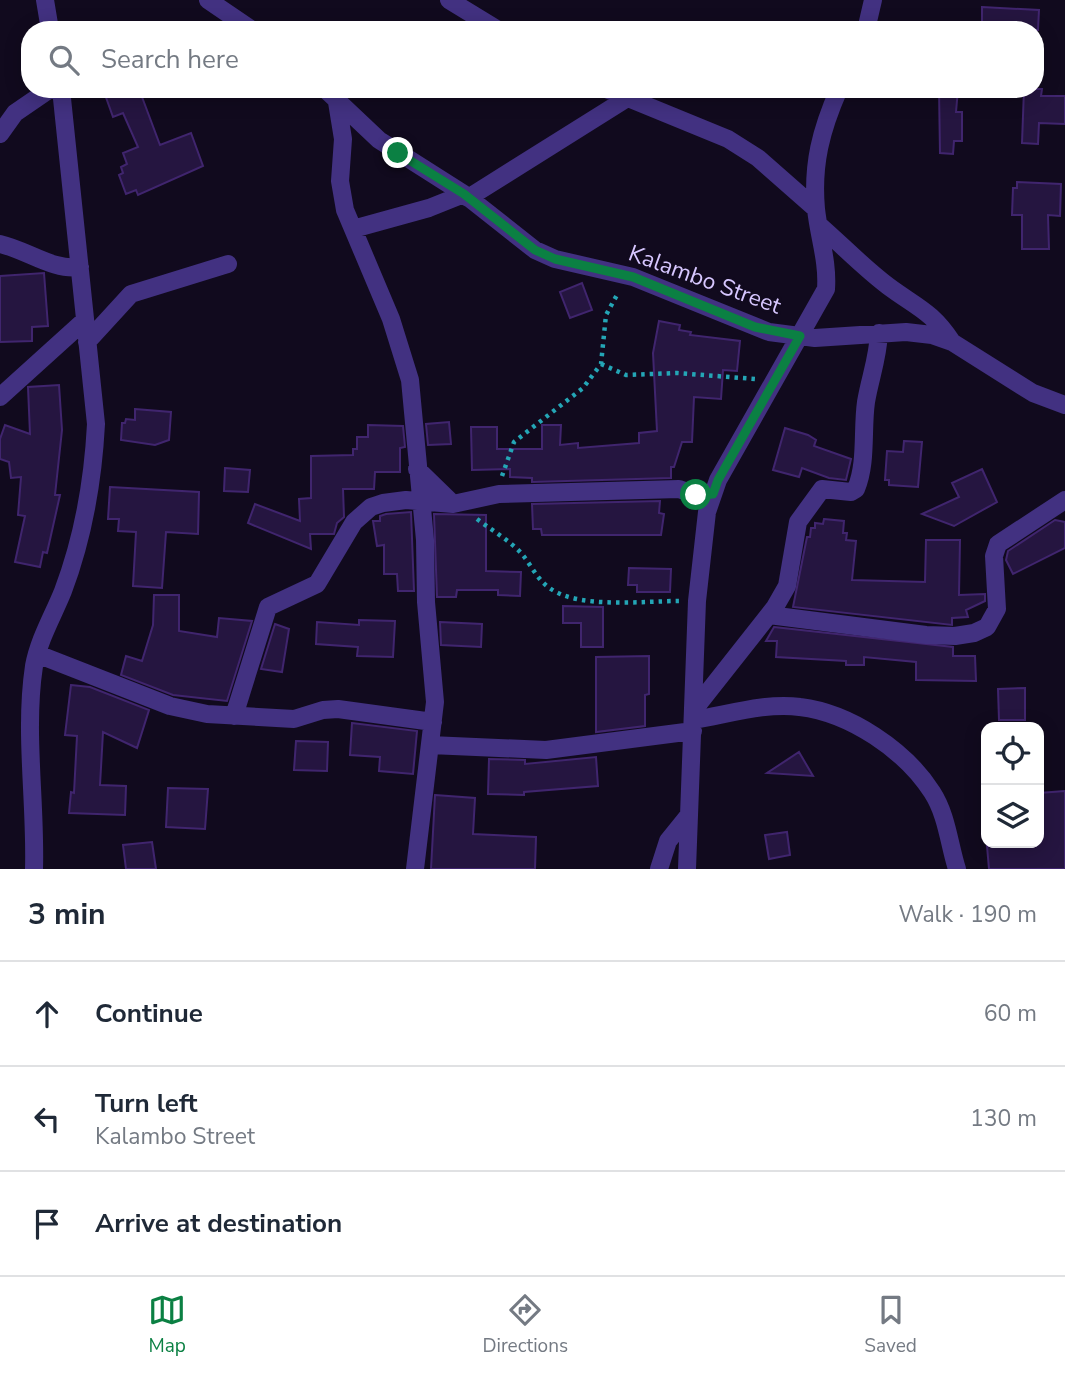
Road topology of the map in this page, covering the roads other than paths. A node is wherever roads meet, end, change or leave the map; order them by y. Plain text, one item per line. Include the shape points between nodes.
1 (45, 0) edge
2 (208, 0) edge
3 (230, 0) edge
4 (449, 0) edge
5 (873, 0) edge
6 (48, 21) edge
7 (240, 21) edge
8 (245, 21) edge
9 (483, 21) edge
10 (868, 21) edge
11 (37, 98) edge
12 (62, 98) edge
13 (332, 98) edge
14 (333, 98) edge
15 (626, 98) edge
16 (630, 98) edge
17 (835, 98) edge
18 (0, 134) edge
19 (466, 196) junction
20 (818, 217) junction
21 (353, 229) junction
22 (0, 244) edge
23 (228, 264) dead end
24 (80, 267) junction
25 (84, 321) junction
26 (878, 333) junction
27 (800, 336) junction
28 (87, 342) junction
29 (952, 342) junction
30 (0, 397) edge
31 (1065, 405) edge
32 (417, 468) junction
33 (713, 494) junction
34 (1065, 500) edge
35 (420, 501) junction
36 (455, 503) junction
37 (769, 615) junction
38 (37, 654) junction
39 (234, 716) junction
40 (693, 721) junction
41 (433, 723) junction
42 (430, 745) junction
43 (688, 815) junction
44 (34, 869) edge
45 (415, 869) edge
46 (659, 869) edge
47 (687, 869) edge
48 (957, 869) edge

1 - 6 street
2 - 7 street
3 - 8 street
4 - 9 street
5 - 10 street
11 - 18 street via 15,113
12 - 24 street
13 - 21 street via 343,139 341,196
14 - 19 street, Kalambo Street via 379,141
15 - 19 street
16 - 20 street via 728,139 758,158
17 - 20 street via 819,139
19 - 21 street
19 - 27 street, Kalambo Street via 535,250 555,259 633,277 755,327
20 - 27 street via 826,257 826,289
20 - 29 street via 889,287 939,321
21 - 32 street via 406,362
22 - 24 street via 30,252 55,266
23 - 28 street via 131,294
24 - 25 street
25 - 28 street
25 - 30 street
26 - 27 street, Kalambo Street
26 - 29 street, Kalambo Street via 917,332
26 - 37 street via 859,483 851,492 822,489 806,509 796,528 787,586
27 - 33 street
28 - 38 street via 96,424 94,466 84,523 63,592
29 - 31 street, Kalambo Street via 1033,393
32 - 35 street
32 - 36 street
33 - 36 street via 678,489 488,497
33 - 40 street via 697,601
34 - 37 street via 998,544 994,556 997,609 987,627 974,633 926,635
35 - 36 street
35 - 39 street via 394,500 371,507 354,522 317,584 268,607
35 - 41 street
37 - 40 street
38 - 39 street via 170,706
38 - 44 street via 31,724
39 - 41 street via 294,719 338,709
40 - 42 street via 546,750
40 - 43 street
40 - 48 street via 798,706 839,717 869,733 932,792
41 - 42 street
42 - 45 street
43 - 46 street via 668,841
43 - 47 street

